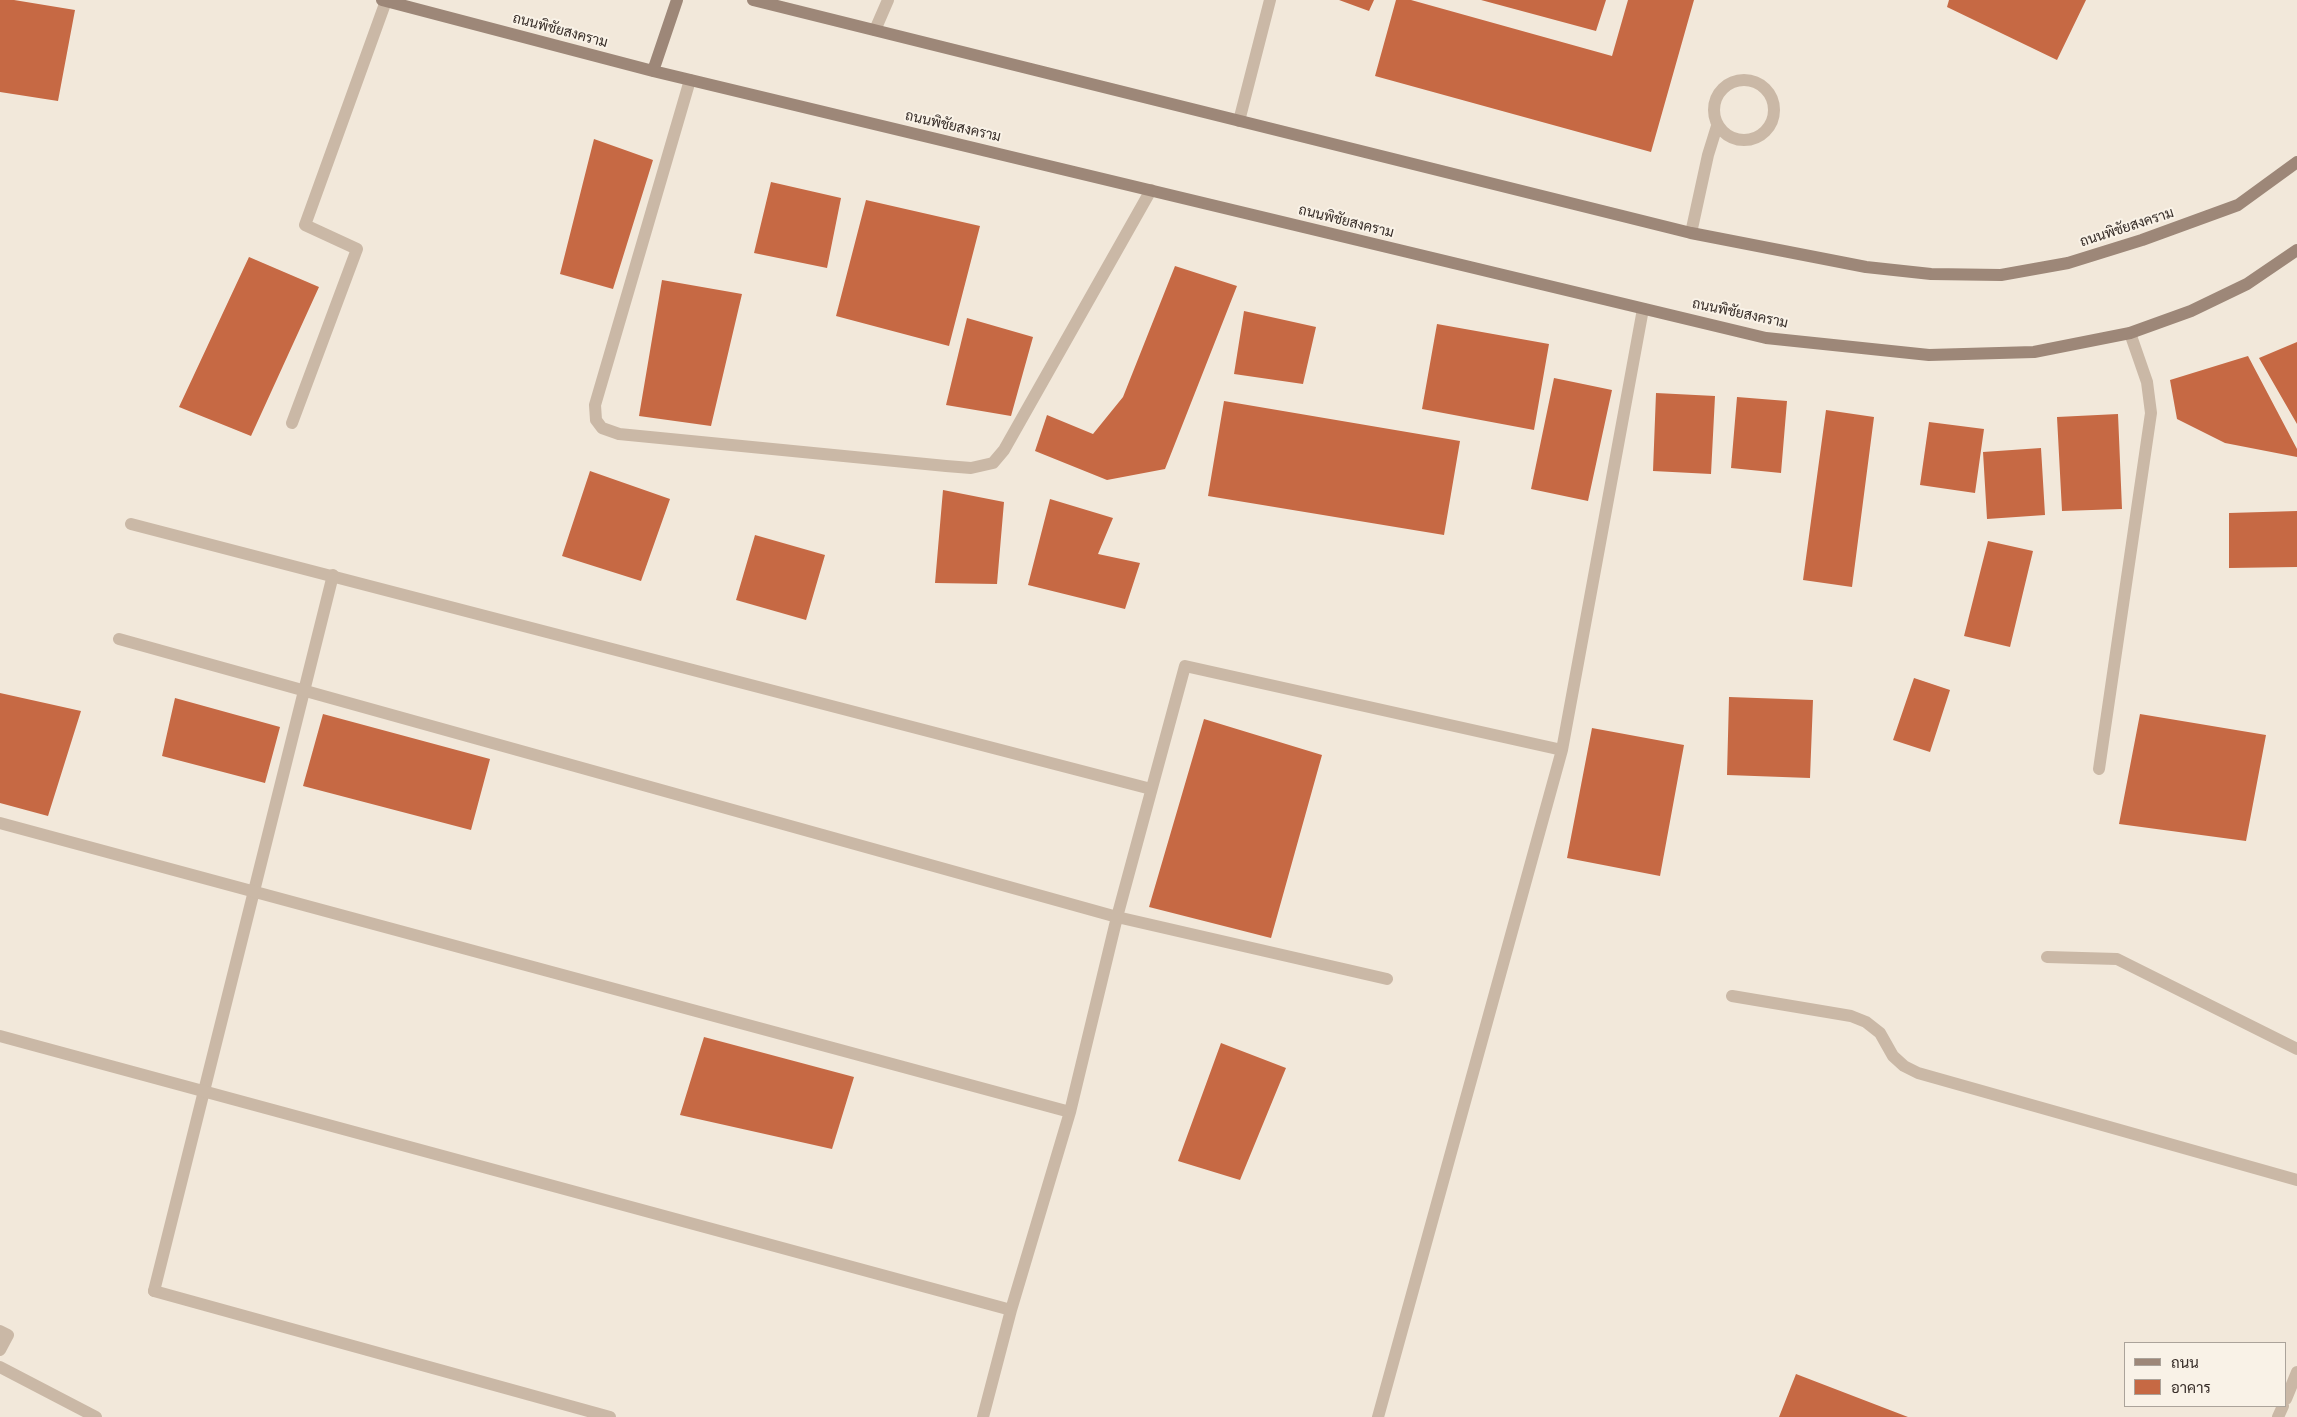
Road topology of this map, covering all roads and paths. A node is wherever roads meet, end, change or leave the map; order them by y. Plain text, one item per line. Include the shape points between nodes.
1 (384, 0) edge
2 (677, 0) edge
3 (754, 0) edge
4 (888, 0) edge
5 (1270, 0) edge
6 (875, 30) junction
7 (653, 71) junction
8 (690, 80) junction
9 (1239, 121) junction
10 (1718, 126) junction
11 (2297, 162) edge
12 (1151, 190) junction
13 (1691, 233) junction
14 (2297, 250) edge
15 (1643, 308) junction
16 (2130, 333) junction
17 (292, 422) dead end
18 (131, 524) dead end
19 (332, 575) junction
20 (119, 640) dead end
21 (303, 691) junction
22 (1562, 750) junction
23 (2099, 769) dead end
24 (1151, 789) junction
25 (0, 823) edge
26 (253, 892) junction
27 (1117, 916) junction
28 (2047, 957) dead end
29 (1387, 979) dead end
30 (1732, 996) dead end
31 (0, 1036) edge
32 (2297, 1049) edge
33 (204, 1091) junction
34 (1070, 1112) junction
35 (2297, 1180) edge
36 (1011, 1310) junction
37 (0, 1331) edge
38 (0, 1350) edge
39 (0, 1367) edge
40 (2297, 1372) edge
41 (2287, 1397) edge
42 (96, 1417) edge
43 (610, 1417) edge
44 (983, 1417) edge
45 (1378, 1417) edge

1 - 7 main road, ถนนพิชัยสงคราม
1 - 17 street via 305,225 357,249
2 - 7 main road
3 - 6 main road, ถนนพิชัยสงคราม
4 - 6 street
5 - 9 street
6 - 9 main road, ถนนพิชัยสงคราม
7 - 8 main road, ถนนพิชัยสงคราม
8 - 12 main road, ถนนพิชัยสงคราม
8 - 12 street via 595,405 596,420 602,428 619,434 971,468 992,463 1004,450
9 - 13 main road, ถนนพิชัยสงคราม
10 - 10 street via 1713,107 1716,97 1722,89 1740,80 1760,84 1773,100 1769,128 1752,140 1733,139
10 - 13 street via 1708,155
11 - 13 main road, ถนนพิชัยสงคราม via 2238,205 2068,263 2001,275 1931,274 1866,267
12 - 15 main road, ถนนพิชัยสงคราม
14 - 16 main road, ถนนพิชัยสงคราม via 2247,284 2191,311
15 - 16 main road, ถนนพิชัยสงคราม via 1766,338 1929,355 2034,352
15 - 22 street
16 - 23 street via 2147,382 2151,412
18 - 19 street
19 - 21 street
19 - 24 street
20 - 21 street
21 - 26 street
21 - 27 street
22 - 24 street via 1184,666
22 - 45 street
24 - 27 street
25 - 26 street
26 - 33 street
26 - 34 street
27 - 29 street
27 - 34 street
28 - 32 street via 2117,959
30 - 35 street via 1851,1016 1880,1033 1893,1056 1918,1073
31 - 33 street
33 - 36 street
33 - 43 street via 154,1291
34 - 36 street
36 - 44 street
37 - 38 street via 8,1335
39 - 42 street
40 - 41 street

